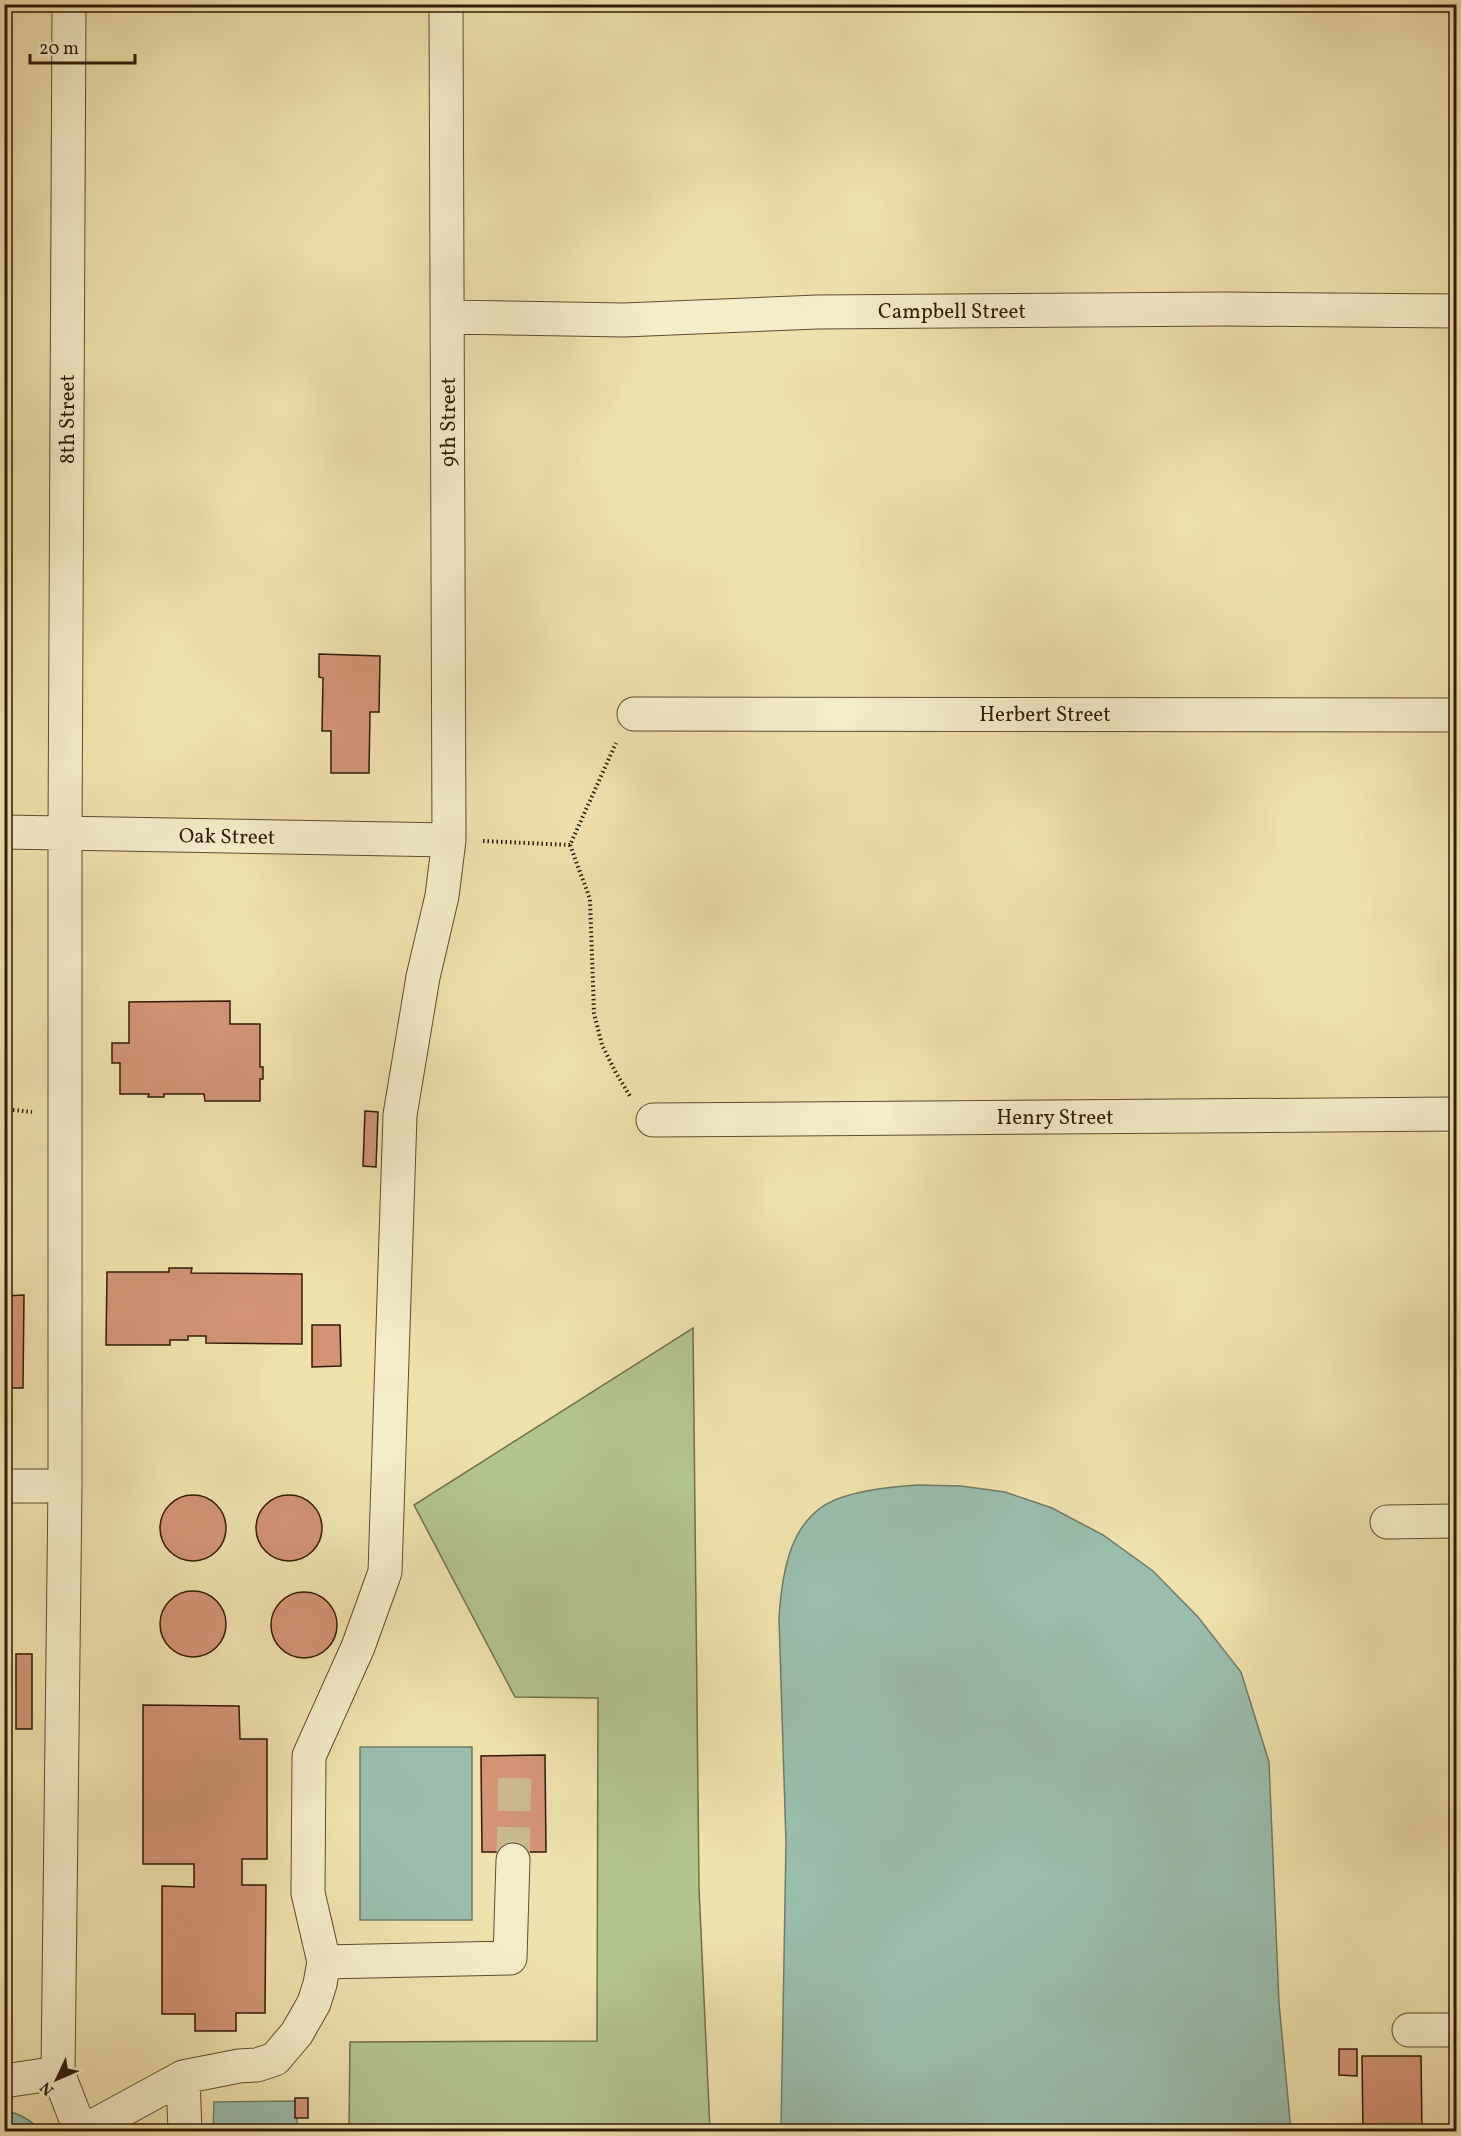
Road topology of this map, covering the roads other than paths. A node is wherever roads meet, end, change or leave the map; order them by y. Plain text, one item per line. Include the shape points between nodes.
1 (69, 4) edge
2 (446, 4) edge
3 (1456, 311) edge
4 (448, 317) junction
5 (634, 714) road end
6 (1456, 715) edge
7 (4, 832) edge
8 (65, 833) junction
9 (449, 840) junction
10 (1456, 1114) edge
11 (653, 1120) road end
12 (4, 1486) edge
13 (65, 1486) junction
14 (1456, 1521) edge
15 (1387, 1522) dead end
16 (513, 1860) tunnel mouth
17 (324, 1962) junction
18 (1409, 2030) dead end
19 (1456, 2030) edge
20 (58, 2073) junction
21 (183, 2077) junction
22 (4, 2080) edge
23 (81, 2132) edge
24 (185, 2132) edge

1 - 8 street, 8th Street
2 - 4 street, 9th Street
3 - 4 street, Campbell Street via 829,312 624,320
4 - 9 street, 9th Street
5 - 6 street, Herbert Street
7 - 8 street, Oak Street
8 - 9 street, Oak Street
8 - 13 street, 8th Street
9 - 17 street, 9th Street via 400,1115 385,1572 358,1647 309,1756 308,1893
10 - 11 street, Henry Street
12 - 13 street
13 - 20 street, 8th Street
14 - 15 street
16 - 17 street via 510,1959
17 - 21 street via 314,2003 297,2033 275,2059
18 - 19 street
20 - 22 street
20 - 23 street
21 - 23 street
21 - 24 street

